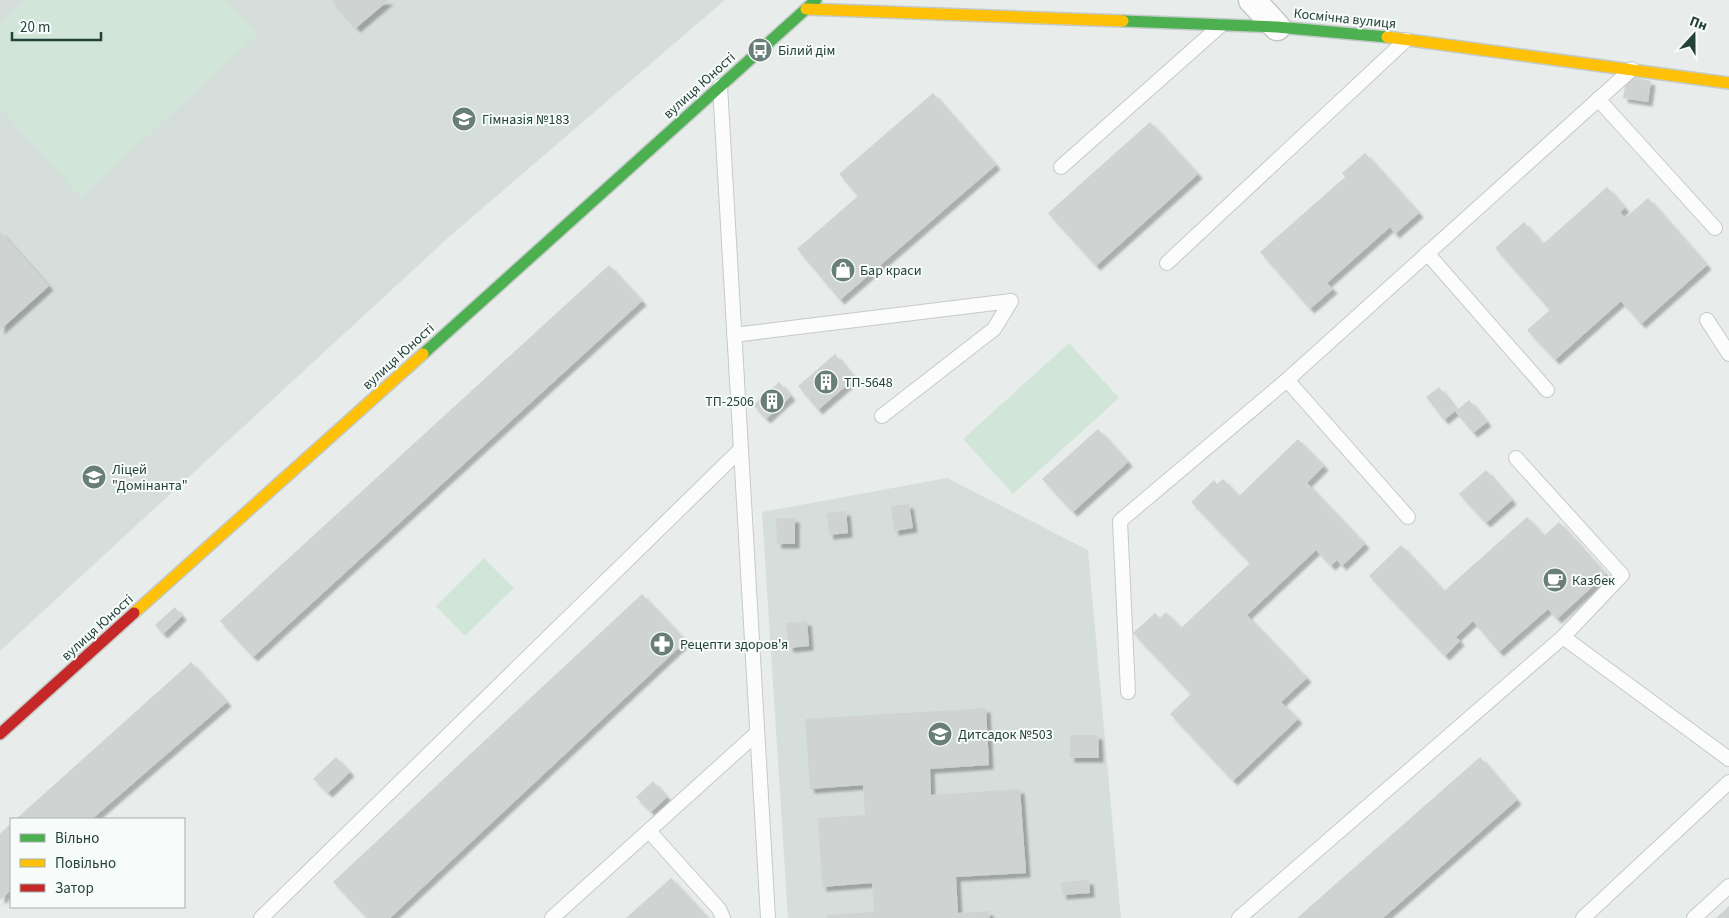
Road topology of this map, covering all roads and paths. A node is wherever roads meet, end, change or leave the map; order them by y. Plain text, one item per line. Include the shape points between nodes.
1 (1252, 0) edge
2 (808, 3) edge
3 (1220, 25) junction
4 (1277, 27) junction
5 (1407, 39) junction
6 (1632, 68) junction
7 (1729, 83) edge
8 (720, 86) junction
9 (1598, 99) junction
10 (1061, 167) dead end
11 (1715, 228) dead end
12 (1427, 253) junction
13 (1167, 263) dead end
14 (1707, 320) dead end
15 (734, 335) junction
16 (1729, 354) edge
17 (1287, 380) junction
18 (1547, 390) dead end
19 (882, 416) dead end
20 (741, 449) junction
21 (1516, 458) dead end
22 (1408, 517) dead end
23 (1563, 637) junction
24 (1128, 692) dead end
25 (757, 733) junction
26 (0, 734) edge
27 (1729, 759) edge
28 (1729, 782) edge
29 (649, 831) junction
30 (1729, 886) edge
31 (261, 918) edge
32 (552, 918) edge
33 (722, 918) edge
34 (768, 918) edge
35 (1239, 918) edge
36 (1583, 918) edge
37 (1694, 918) edge

1 - 4 street
2 - 3 street, Космічна вулиця
2 - 8 street, вулиця Юності
3 - 4 street, Космічна вулиця
3 - 10 lane
4 - 5 street, Космічна вулиця
5 - 6 street, Космічна вулиця
5 - 13 lane
6 - 7 street, Космічна вулиця
6 - 9 lane
8 - 15 lane
8 - 26 street, вулиця Юності
9 - 11 lane
9 - 12 lane
12 - 17 lane
12 - 18 lane
14 - 16 lane
15 - 19 lane via 1011,301 994,329
15 - 20 lane
17 - 22 lane
17 - 24 lane via 1120,521
20 - 25 lane
20 - 31 lane
21 - 23 lane via 1622,576
23 - 27 lane
23 - 35 lane
25 - 29 lane
25 - 34 lane
28 - 36 lane
29 - 32 lane
29 - 33 lane via 719,909
30 - 37 lane

